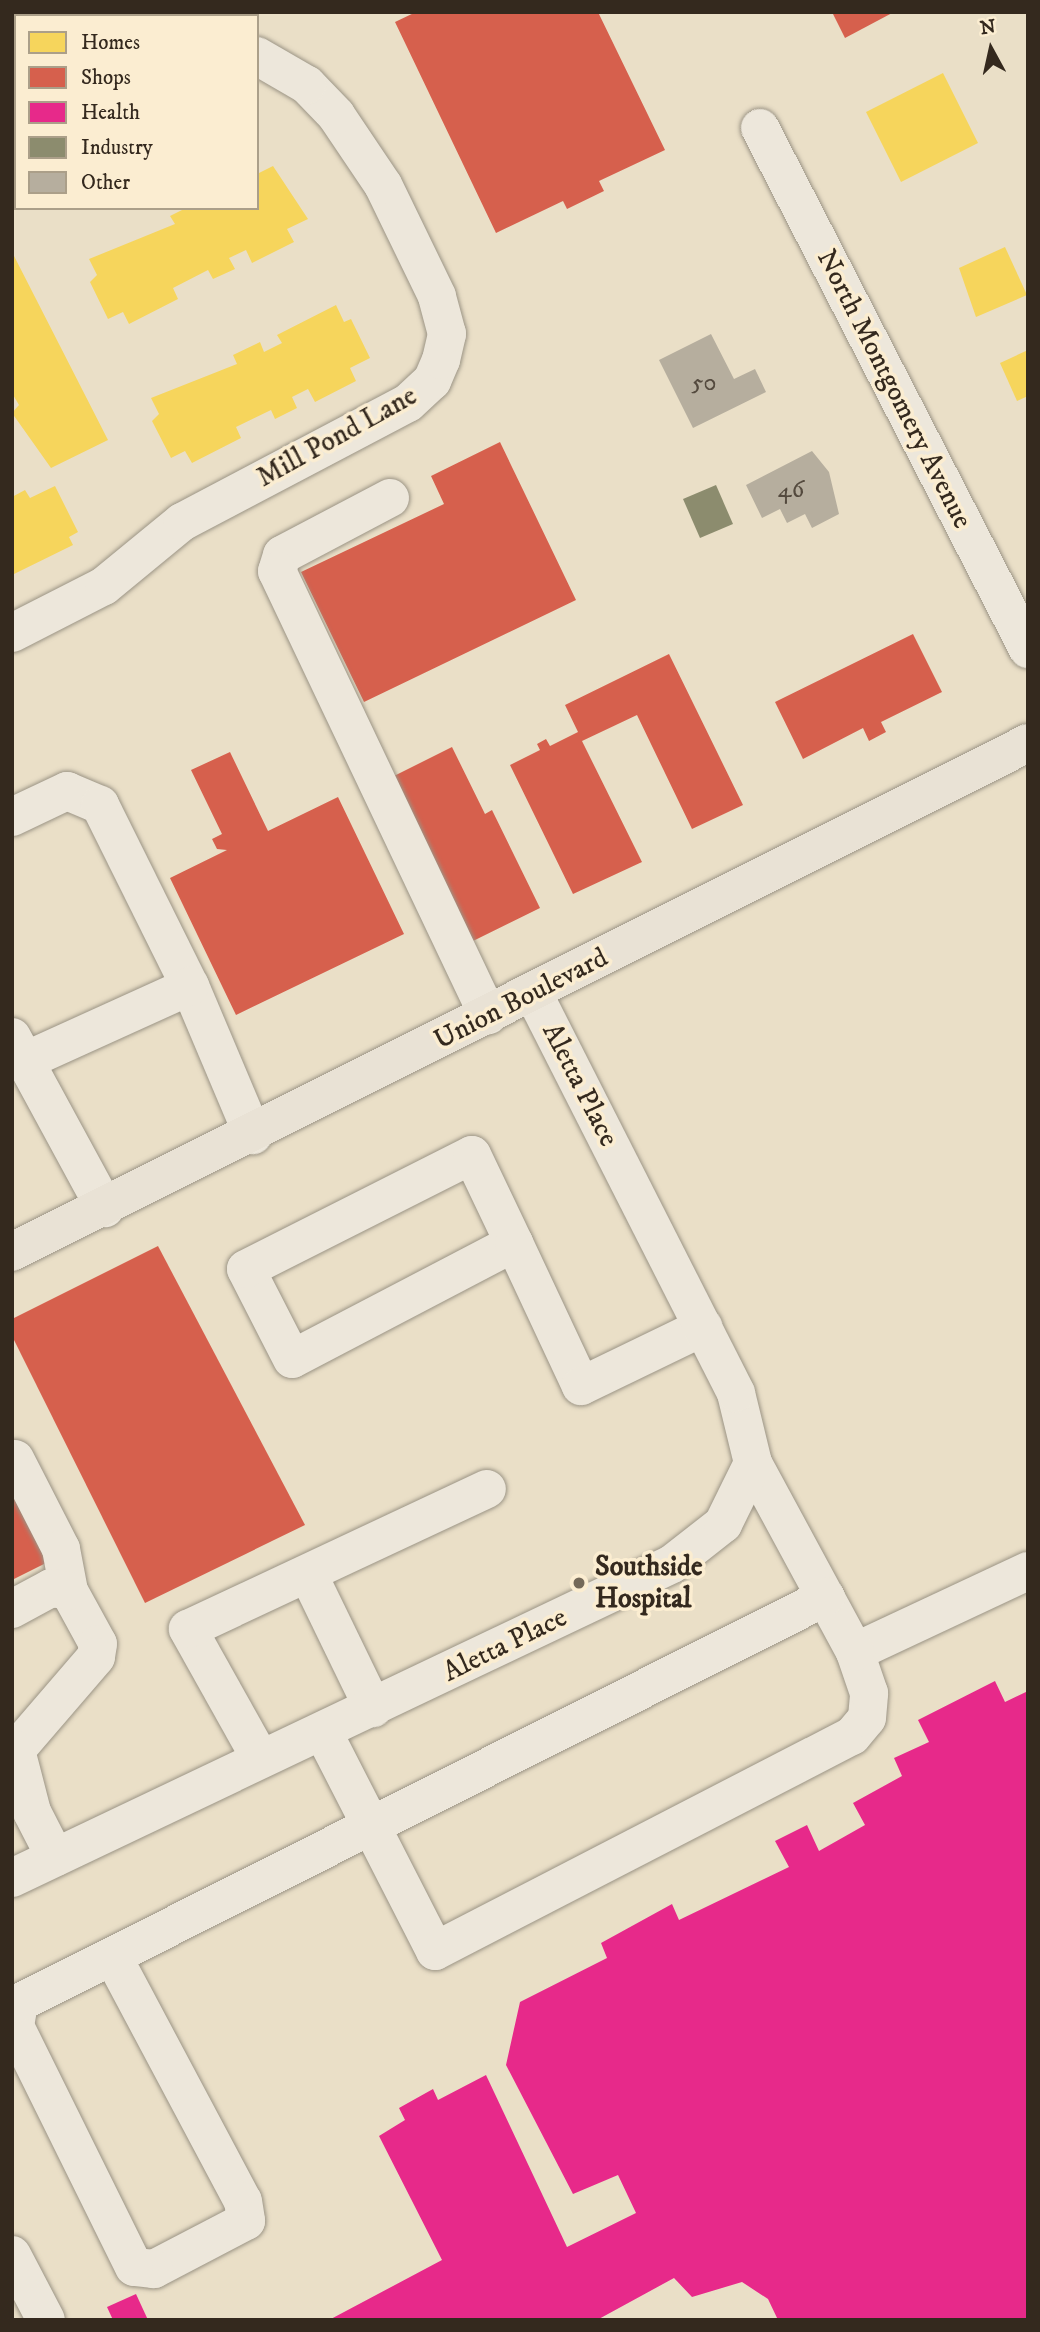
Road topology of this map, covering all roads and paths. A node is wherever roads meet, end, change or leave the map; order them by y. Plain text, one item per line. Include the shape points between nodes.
1 (259, 57) edge
2 (761, 128) dead end
3 (390, 498) dead end
4 (12, 633) edge
5 (1028, 649) edge
6 (1028, 743) edge
7 (12, 817) edge
8 (190, 986) junction
9 (533, 992) junction
10 (488, 1015) junction
11 (19, 1049) edge
12 (253, 1135) junction
13 (105, 1208) junction
14 (514, 1243) junction
15 (12, 1252) edge
16 (703, 1327) junction
17 (15, 1459) dead end
18 (753, 1463) junction
19 (488, 1489) dead end
20 (1028, 1572) edge
21 (309, 1576) junction
22 (69, 1591) junction
23 (826, 1597) junction
24 (12, 1609) edge
25 (855, 1651) junction
26 (373, 1708) junction
27 (323, 1732) junction
28 (260, 1758) junction
29 (371, 1826) junction
30 (55, 1857) junction
31 (12, 1878) edge
32 (113, 1956) junction
33 (12, 2255) edge
34 (46, 2320) edge

1 - 4 street, Mill Pond Lane via 307,85 337,115 383,185 438,296 447,334 432,382 408,403 182,522 104,586
2 - 5 street, North Montgomery Avenue
3 - 10 street via 282,555 277,571
6 - 9 main road, Union Boulevard
7 - 8 street via 67,791 100,806
8 - 11 street
8 - 12 street
9 - 10 main road, Union Boulevard
9 - 16 street, Aletta Place
10 - 12 main road, Union Boulevard
11 - 13 street
12 - 13 main road, Union Boulevard
13 - 15 main road, Union Boulevard
14 - 14 street via 472,1155 246,1269 292,1359
14 - 16 street via 581,1386
16 - 18 street, Aletta Place via 736,1393
17 - 22 street via 61,1549
18 - 23 street
18 - 26 street, Aletta Place via 723,1524 672,1564
19 - 21 street
20 - 25 street
21 - 26 street
21 - 28 street via 188,1629
22 - 24 street via 51,1588
22 - 30 street via 97,1644 96,1657 16,1750 32,1812
23 - 25 street
23 - 29 street
25 - 29 street via 869,1693 867,1718 852,1736 435,1951
26 - 27 street, Aletta Place
27 - 28 street, Aletta Place
27 - 29 street
28 - 30 street, Aletta Place
29 - 32 street
30 - 31 street, Aletta Place
32 - 32 street via 19,2003 15,2026 134,2267 154,2269 246,2221 243,2201
33 - 34 street

